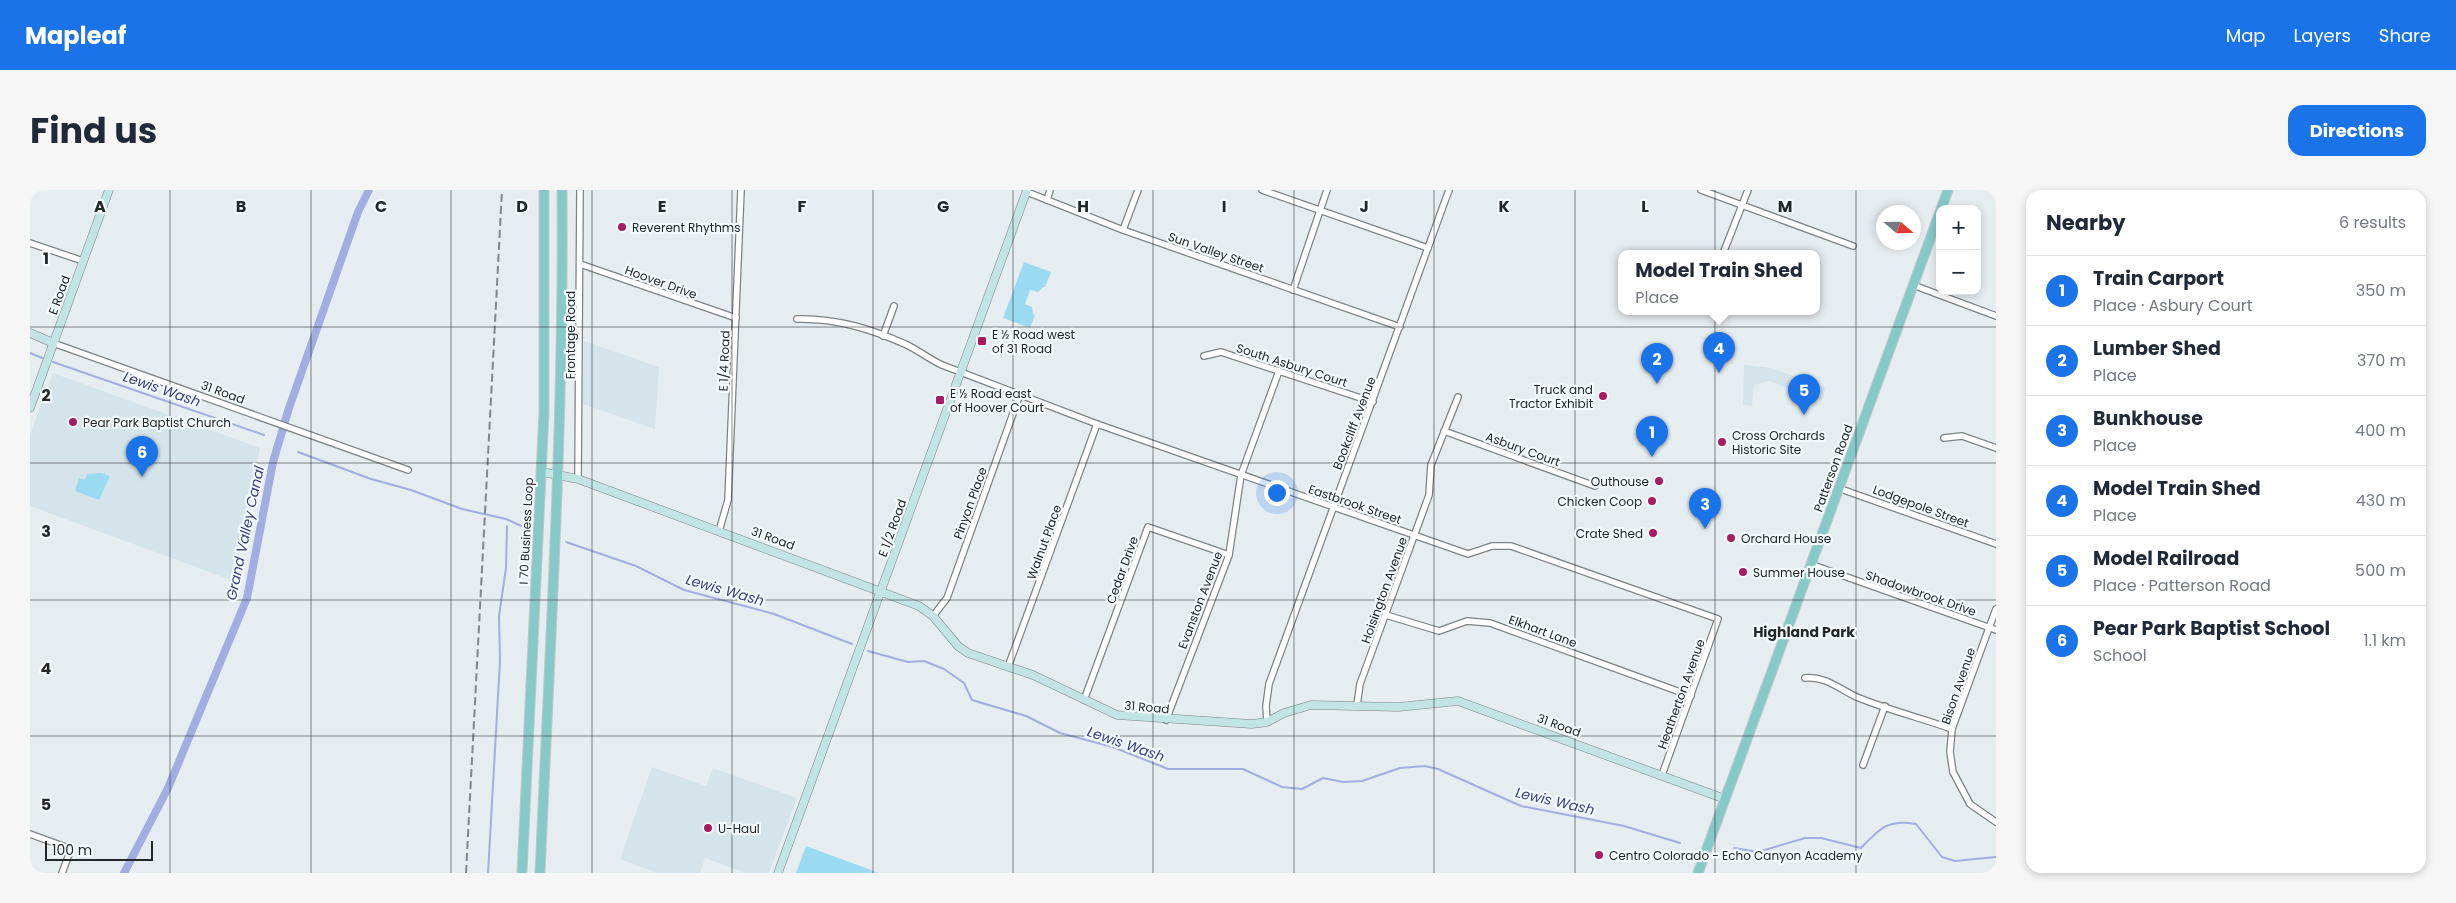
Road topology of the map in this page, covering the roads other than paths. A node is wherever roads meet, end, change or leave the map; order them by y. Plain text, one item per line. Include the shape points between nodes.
1 (109, 190) edge
2 (544, 190) edge
3 (562, 190) edge
4 (580, 190) edge
5 (741, 190) edge
6 (1050, 190) edge
7 (1138, 190) edge
8 (1262, 190) edge
9 (1327, 190) edge
10 (1449, 190) edge
11 (1701, 190) edge
12 (1748, 190) edge
13 (1948, 190) edge
14 (1027, 191) edge
15 (1046, 200) junction
16 (1741, 205) junction
17 (1942, 205) edge
18 (1320, 211) junction
19 (1936, 221) edge
20 (1123, 230) junction
21 (30, 242) edge
22 (1854, 246) dead end
23 (1428, 248) junction
24 (1724, 250) dead end
25 (83, 261) junction
26 (580, 264) junction
27 (1913, 285) junction
28 (1293, 290) junction
29 (894, 306) dead end
30 (1996, 316) edge
31 (736, 318) junction
32 (797, 319) dead end
33 (1400, 327) junction
34 (30, 333) edge
35 (882, 336) junction
36 (54, 343) junction
37 (1204, 356) dead end
38 (1279, 371) junction
39 (961, 372) junction
40 (1020, 394) junction
41 (1458, 397) dead end
42 (1373, 402) junction
43 (30, 408) edge
44 (1097, 424) junction
45 (1444, 430) junction
46 (1944, 438) dead end
47 (1996, 448) edge
48 (408, 470) dead end
49 (542, 472) junction
50 (559, 475) junction
51 (1240, 475) junction
52 (578, 479) junction
53 (1595, 486) dead end
54 (1838, 488) junction
55 (1333, 507) junction
56 (719, 531) junction
57 (1414, 535) junction
58 (1996, 544) edge
59 (1229, 555) junction
60 (1810, 564) junction
61 (882, 590) junction
62 (1996, 609) edge
63 (1386, 615) junction
64 (933, 616) junction
65 (1718, 619) joint
66 (1989, 628) junction
67 (1996, 630) edge
68 (1008, 667) junction
69 (1805, 678) dead end
70 (1691, 696) junction
71 (1084, 700) junction
72 (1357, 705) junction
73 (1885, 706) junction
74 (1166, 720) junction
75 (1267, 722) junction
76 (1952, 729) junction
77 (1863, 765) dead end
78 (1662, 775) junction
79 (1725, 798) junction
80 (1996, 822) edge
81 (30, 834) edge
82 (62, 873) edge
83 (522, 873) edge
84 (540, 873) edge
85 (778, 873) edge
86 (1698, 873) edge

1 - 25 street, E Road
2 - 49 main road, I 70 Business Loop
3 - 50 main road via 564,309
4 - 26 street, Frontage Road
5 - 31 street, E 1/4 Road
6 - 15 street
7 - 20 street
8 - 18 street
9 - 18 street
10 - 23 street, Bookcliff Avenue
11 - 16 street
12 - 16 street
13 - 17 main road, Patterson Road
14 - 15 street, Sun Valley Street
14 - 39 street, E 1/2 Road
15 - 20 street, Sun Valley Street
16 - 22 street
16 - 24 street
18 - 23 street
18 - 28 street
19 - 27 main road, Patterson Road
20 - 28 street, Sun Valley Street
21 - 25 street
23 - 33 street, Bookcliff Avenue
25 - 36 street, E Road
26 - 31 street, Hoover Drive
26 - 52 street, Frontage Road
27 - 30 street
27 - 54 main road, Patterson Road
28 - 33 street, Sun Valley Street
29 - 35 street
31 - 56 street, E 1/4 Road via 728,500
32 - 35 street, Eastbrook Street via 846,322
33 - 42 street, Bookcliff Avenue
34 - 36 street, 31 Road
35 - 39 street, Eastbrook Street
36 - 43 street, E Road
36 - 48 street, 31 Road
37 - 38 street, South Asbury Court via 1221,352
38 - 42 street, South Asbury Court
38 - 51 street, Evanston Avenue
39 - 40 street, Eastbrook Street
39 - 61 street, E 1/2 Road
40 - 44 street, Eastbrook Street
40 - 64 street, Pinyon Place via 947,598
41 - 45 street, Hoisington Avenue
42 - 55 street, Bookcliff Avenue
44 - 51 street, Eastbrook Street
44 - 68 street, Walnut Place
45 - 53 street, Asbury Court
45 - 57 street, Hoisington Avenue via 1431,465 1429,495
46 - 47 street via 1962,436
49 - 50 street, 31 Road
49 - 83 main road, I 70 Business Loop
50 - 52 street, 31 Road
50 - 84 main road
51 - 55 street, Eastbrook Street
51 - 59 street, Evanston Avenue
52 - 56 street, 31 Road
54 - 58 street, Lodgepole Street
54 - 60 main road, Patterson Road
55 - 57 street, Eastbrook Street
55 - 75 street, Bookcliff Avenue via 1269,684
56 - 61 street, 31 Road
57 - 63 street, Hoisington Avenue
57 - 65 street, Eastbrook Street via 1468,554 1492,546 1511,546
59 - 71 street, Cedar Drive via 1148,527
59 - 74 street, Evanston Avenue
60 - 66 street, Shadowbrook Drive
60 - 79 main road, Patterson Road
61 - 64 street, 31 Road via 919,606
61 - 85 street, E 1/2 Road
62 - 66 street, Bison Avenue
63 - 70 street, Elkhart Lane via 1439,631 1467,621 1490,623
63 - 72 street, Hoisington Avenue via 1360,684
64 - 68 street, 31 Road via 968,653
65 - 70 street, Heatherton Avenue
66 - 67 street, Shadowbrook Drive
66 - 76 street, Bison Avenue
68 - 71 street, 31 Road via 1033,675
69 - 73 street via 1827,680 1860,698
70 - 78 street, Heatherton Avenue
71 - 74 street, 31 Road via 1117,715
72 - 75 street, 31 Road via 1311,705 1284,712
72 - 78 street, 31 Road via 1406,706 1458,701
73 - 76 street
73 - 77 street
74 - 75 street, 31 Road via 1238,724
76 - 80 street, Bison Avenue via 1950,752 1953,772 1970,804
78 - 79 street, 31 Road
79 - 86 main road, Patterson Road
81 - 82 street via 71,848

